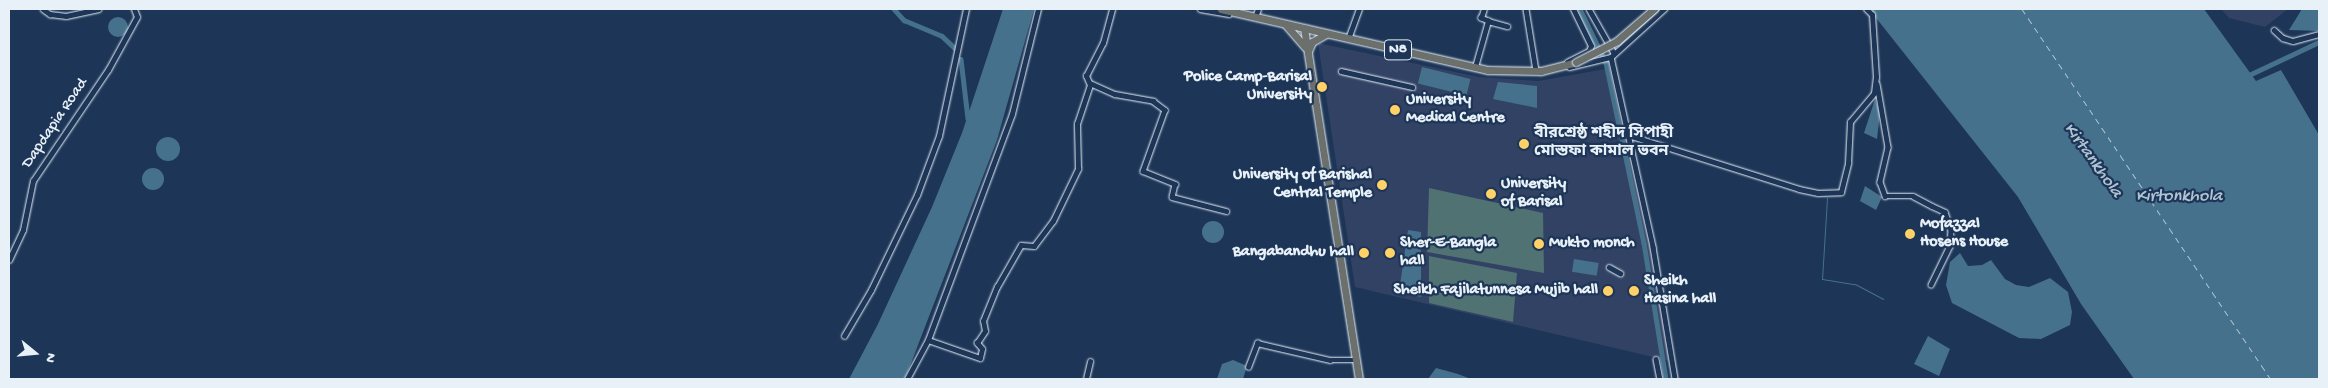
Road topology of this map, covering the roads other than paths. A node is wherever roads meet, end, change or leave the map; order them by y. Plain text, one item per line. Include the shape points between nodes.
1 (42, 9) edge
2 (98, 9) edge
3 (134, 9) edge
4 (966, 9) edge
5 (1038, 9) edge
6 (1112, 9) edge
7 (1200, 9) edge
8 (1221, 9) edge
9 (1231, 9) edge
10 (1258, 9) edge
11 (1359, 9) edge
12 (1484, 9) edge
13 (1526, 9) edge
14 (1573, 9) edge
15 (1589, 9) edge
16 (1654, 9) edge
17 (1664, 9) edge
18 (1866, 9) edge
19 (1252, 16) junction
20 (1488, 21) junction
21 (1286, 24) junction
22 (1507, 26) dead end
23 (1304, 28) junction
24 (2274, 30) dead end
25 (1327, 34) junction
26 (2319, 34) edge
27 (1348, 39) junction
28 (1308, 52) junction
29 (1611, 57) junction
30 (1559, 67) junction
31 (1475, 68) junction
32 (1341, 71) dead end
33 (1536, 71) junction
34 (1876, 77) junction
35 (1090, 83) junction
36 (1412, 87) dead end
37 (1628, 135) junction
38 (1226, 211) dead end
39 (9, 260) edge
40 (1609, 267) dead end
41 (1620, 273) dead end
42 (1931, 285) dead end
43 (844, 336) dead end
44 (928, 340) junction
45 (1656, 359) dead end
46 (1356, 360) junction
47 (1090, 361) dead end
48 (1248, 367) dead end
49 (907, 379) edge
50 (1086, 379) edge
51 (1359, 379) edge
52 (1660, 379) edge
53 (1675, 379) edge

1 - 2 street via 50,14 66,16
3 - 39 street, Dapdapia Road via 137,17 108,70 33,181 23,230
4 - 43 street via 939,136 917,195 871,290
5 - 44 street via 1012,114
6 - 35 street via 1103,42 1086,76
7 - 19 street
8 - 19 highway, N8
9 - 19 street
10 - 19 street
11 - 27 street
12 - 20 street via 1481,18
13 - 33 street
14 - 30 street via 1591,49
15 - 29 street
16 - 30 highway, N8, bridge via 1618,41
17 - 29 street
18 - 34 street via 1872,15
19 - 21 highway, N8
20 - 22 street
20 - 31 street
21 - 23 highway, N8
21 - 28 highway
23 - 25 highway, N8
23 - 28 highway
24 - 26 street via 2293,41
25 - 27 highway, N8
25 - 28 highway via 1312,42
27 - 31 highway, N8
28 - 46 highway
29 - 30 street via 1602,62
29 - 37 street
30 - 33 highway, N8
31 - 33 highway, N8 via 1502,72
32 - 36 street
34 - 37 street via 1874,94 1850,122 1848,163 1840,193 1799,189
34 - 42 street via 1888,147 1880,182 1885,196 1912,196 1945,212 1951,229 1950,246
35 - 38 street via 1115,94 1153,101 1165,110 1142,172 1175,184 1172,197
35 - 44 street via 1077,124 1078,169 1053,221 1038,243 1021,245 997,287 983,321 985,331 977,343 982,349 980,358
37 - 53 street via 1653,247
40 - 41 street
44 - 49 street
45 - 52 street
46 - 48 street via 1330,360 1257,344
46 - 51 highway
47 - 50 street

